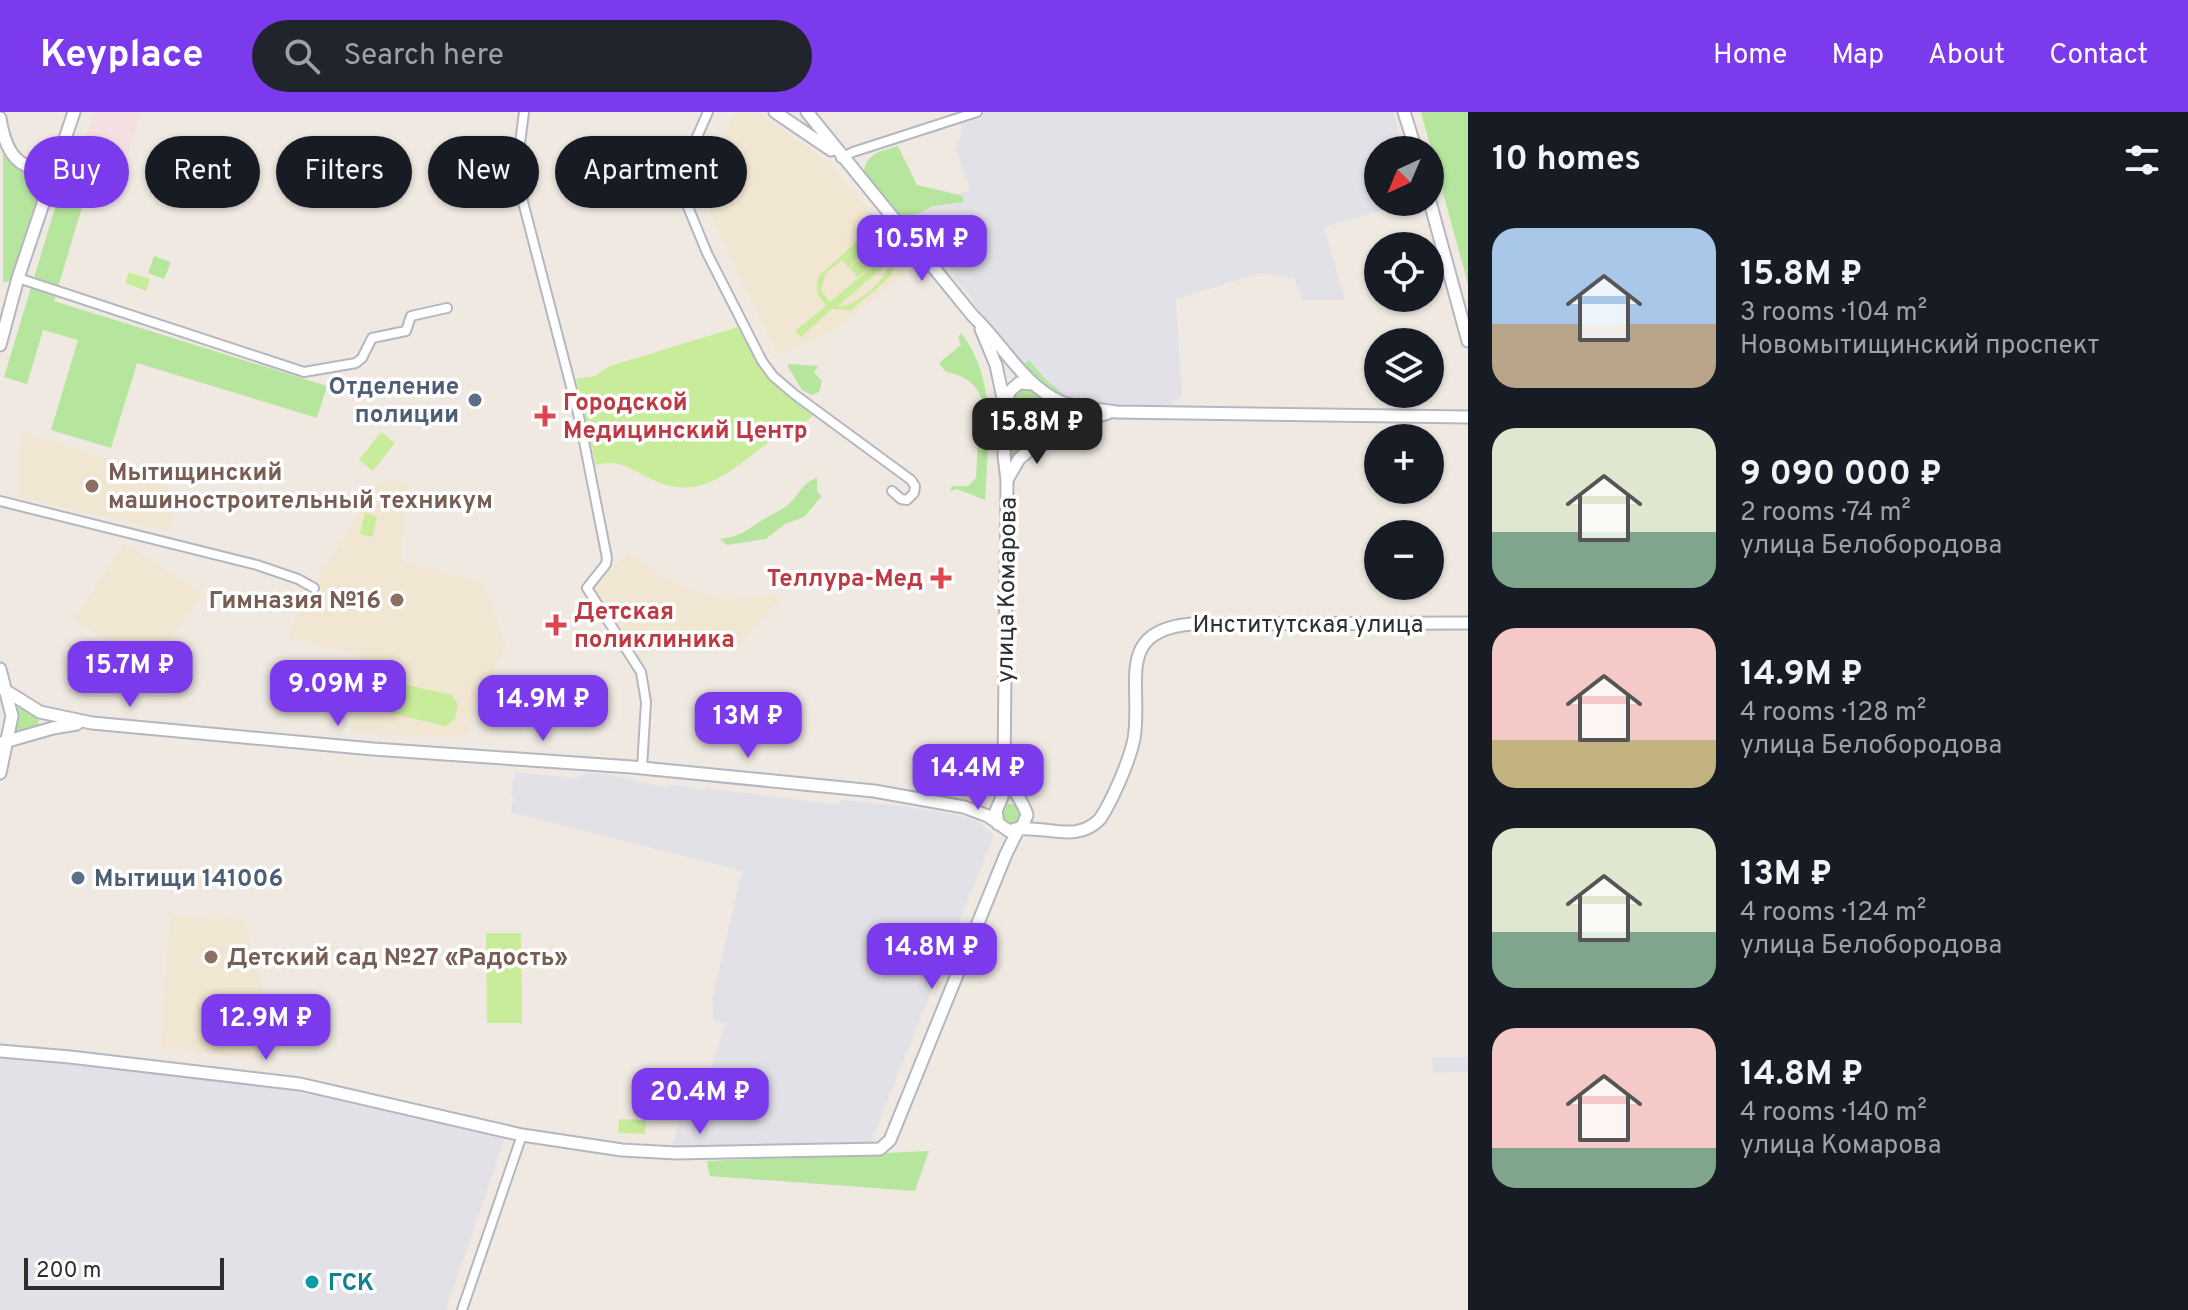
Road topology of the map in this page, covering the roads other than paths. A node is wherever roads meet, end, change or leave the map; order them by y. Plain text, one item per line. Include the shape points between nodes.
1 (74, 112) edge
2 (524, 112) edge
3 (708, 112) edge
4 (775, 112) edge
5 (807, 112) edge
6 (977, 112) edge
7 (1404, 112) edge
8 (0, 118) edge
9 (66, 136) edge
10 (1412, 136) edge
11 (841, 158) junction
12 (24, 163) edge
13 (42, 208) edge
14 (1434, 216) edge
15 (18, 278) junction
16 (447, 308) dead end
17 (974, 317) junction
18 (1468, 341) edge
19 (0, 345) edge
20 (1034, 384) junction
21 (1057, 400) junction
22 (1005, 407) junction
23 (1116, 412) junction
24 (1468, 417) edge
25 (1049, 434) junction
26 (1007, 480) junction
27 (892, 491) dead end
28 (0, 501) edge
29 (314, 588) dead end
30 (1468, 623) edge
31 (0, 669) edge
32 (4, 690) edge
33 (92, 723) junction
34 (3, 742) edge
35 (642, 768) junction
36 (1004, 769) junction
37 (0, 773) edge
38 (1000, 804) junction
39 (1022, 806) junction
40 (964, 807) junction
41 (1000, 826) junction
42 (1019, 829) junction
43 (1058, 832) junction
44 (1006, 854) junction
45 (0, 1051) edge
46 (522, 1135) junction
47 (462, 1310) edge

1 - 9 street
2 - 35 street via 516,175 588,454 607,558 587,588 641,672 646,702
3 - 27 street via 681,184 713,265 773,376 915,486 907,500
4 - 11 street
5 - 11 street
6 - 11 street
7 - 10 street
8 - 12 street via 8,150
11 - 17 street
13 - 15 street
14 - 18 street
15 - 16 street via 304,372 356,363 372,338 406,331 411,316
15 - 19 street
17 - 20 street
17 - 22 street, улица Комарова via 991,350
20 - 21 street
20 - 22 street via 1019,383
21 - 23 street
21 - 25 street via 1062,413
22 - 25 street via 1020,433
22 - 26 street, улица Комарова
23 - 24 street
23 - 25 street
25 - 26 street via 1019,459
26 - 36 street, улица Комарова
28 - 29 street via 257,565
30 - 43 street, Институтская улица via 1191,624 1158,632 1137,655 1134,737 1105,811 1092,827
31 - 32 street
32 - 33 street via 40,712
32 - 34 street via 12,716
33 - 34 street
33 - 35 street
34 - 37 street
35 - 40 street via 874,791
36 - 38 street, улица Комарова
36 - 39 street, улица Комарова
38 - 39 street via 1008,800
38 - 40 street
38 - 41 street
39 - 42 street via 1026,819
39 - 43 street
40 - 41 street
41 - 42 street
41 - 44 street
42 - 43 street, Институтская улица
42 - 44 street
44 - 46 street via 890,1140 880,1149 664,1153
45 - 46 street via 300,1084
46 - 47 street

